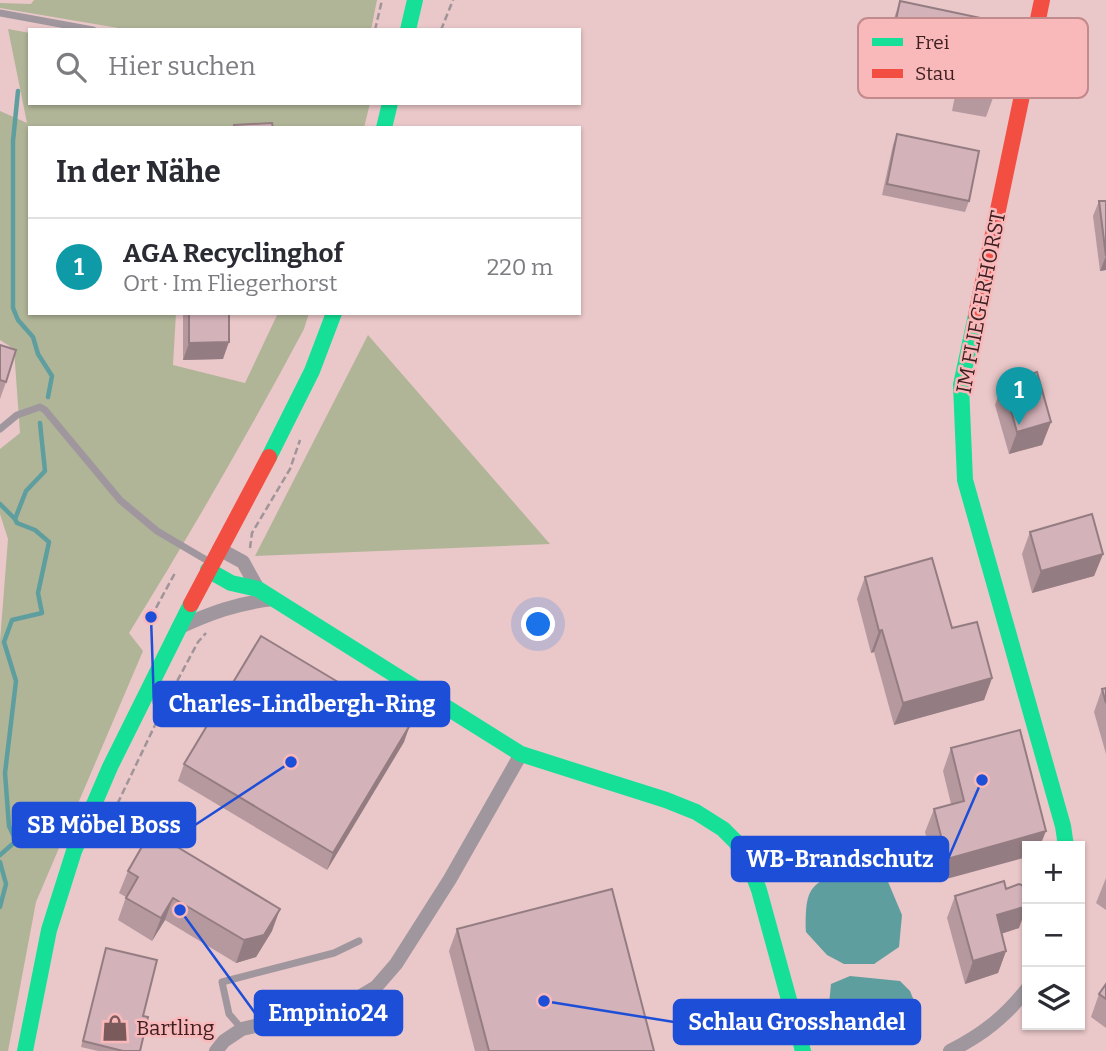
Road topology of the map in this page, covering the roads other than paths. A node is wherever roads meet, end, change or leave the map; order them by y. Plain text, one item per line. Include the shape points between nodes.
1 (415, 0) edge
2 (1042, 0) edge
3 (0, 13) edge
4 (1038, 18) edge
5 (82, 28) edge
6 (408, 28) edge
7 (1021, 98) edge
8 (390, 105) edge
9 (384, 126) edge
10 (333, 315) edge
11 (0, 429) edge
12 (213, 561) junction
13 (258, 589) junction
14 (273, 599) junction
15 (177, 629) junction
16 (521, 754) junction
17 (1065, 841) edge
18 (359, 941) dead end
19 (1022, 995) edge
20 (242, 1029) junction
21 (25, 1051) edge
22 (215, 1051) edge
23 (803, 1051) edge
24 (950, 1051) edge

1 - 6 street
2 - 4 street, IM FLIEGERHORST
3 - 5 lane
7 - 17 street, IM FLIEGERHORST via 961,385 965,480
8 - 9 street
10 - 12 street via 300,394
11 - 12 lane via 17,415 40,407 45,410 120,500 157,531
12 - 13 street via 231,583
12 - 13 street via 243,562
12 - 15 street
13 - 14 street
14 - 15 street via 222,609
14 - 16 street
15 - 21 street via 110,767 67,872 49,930
16 - 20 street via 450,879 376,987 346,1005
16 - 23 street via 696,812 735,841 759,890
18 - 20 lane via 334,953 222,982 229,1013
19 - 24 street via 976,1038
20 - 22 street

